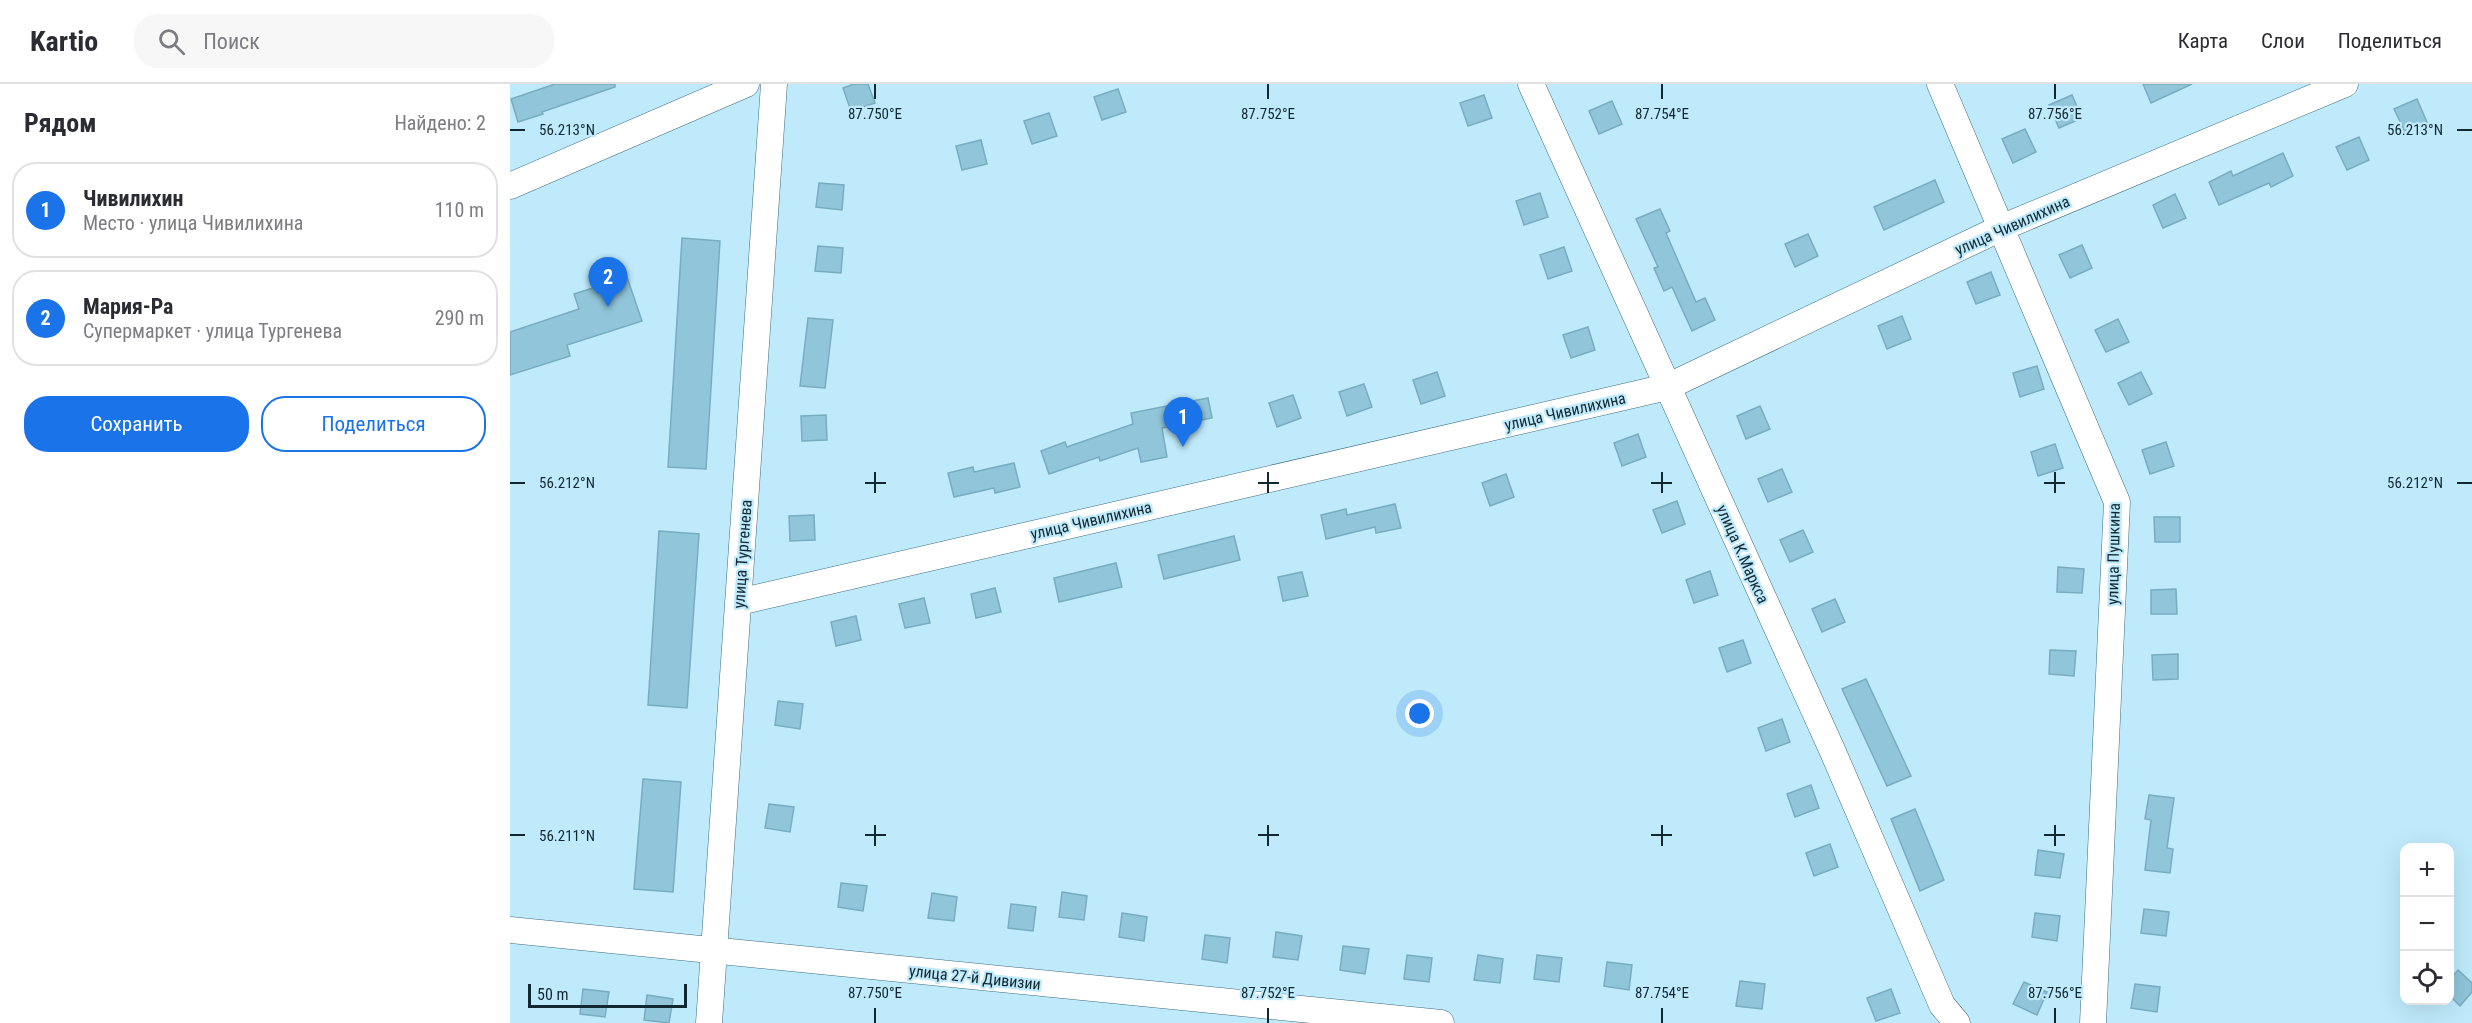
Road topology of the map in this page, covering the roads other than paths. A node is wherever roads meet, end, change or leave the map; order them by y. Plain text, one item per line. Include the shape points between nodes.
1 (746, 84) edge
2 (774, 84) edge
3 (1531, 84) edge
4 (1940, 84) edge
5 (2345, 84) edge
6 (510, 186) edge
7 (2001, 228) junction
8 (1667, 387) junction
9 (739, 602) junction
10 (510, 930) edge
11 (715, 952) junction
12 (709, 1023) edge
13 (1441, 1023) edge
14 (1957, 1023) edge
15 (2093, 1023) edge

1 - 6 street
2 - 9 street, улица Тургенева
3 - 8 street, улица К.Маркса
4 - 7 street, улица Пушкина
5 - 7 street, улица Чивилихина
7 - 8 street, улица Чивилихина
7 - 15 street, улица Пушкина via 2116,502
8 - 9 street, улица Чивилихина
8 - 14 street, улица К.Маркса via 1833,752 1942,1005
9 - 11 street, улица Тургенева
10 - 11 street, улица 27-й Дивизии
11 - 12 street, улица Тургенева
11 - 13 street, улица 27-й Дивизии

